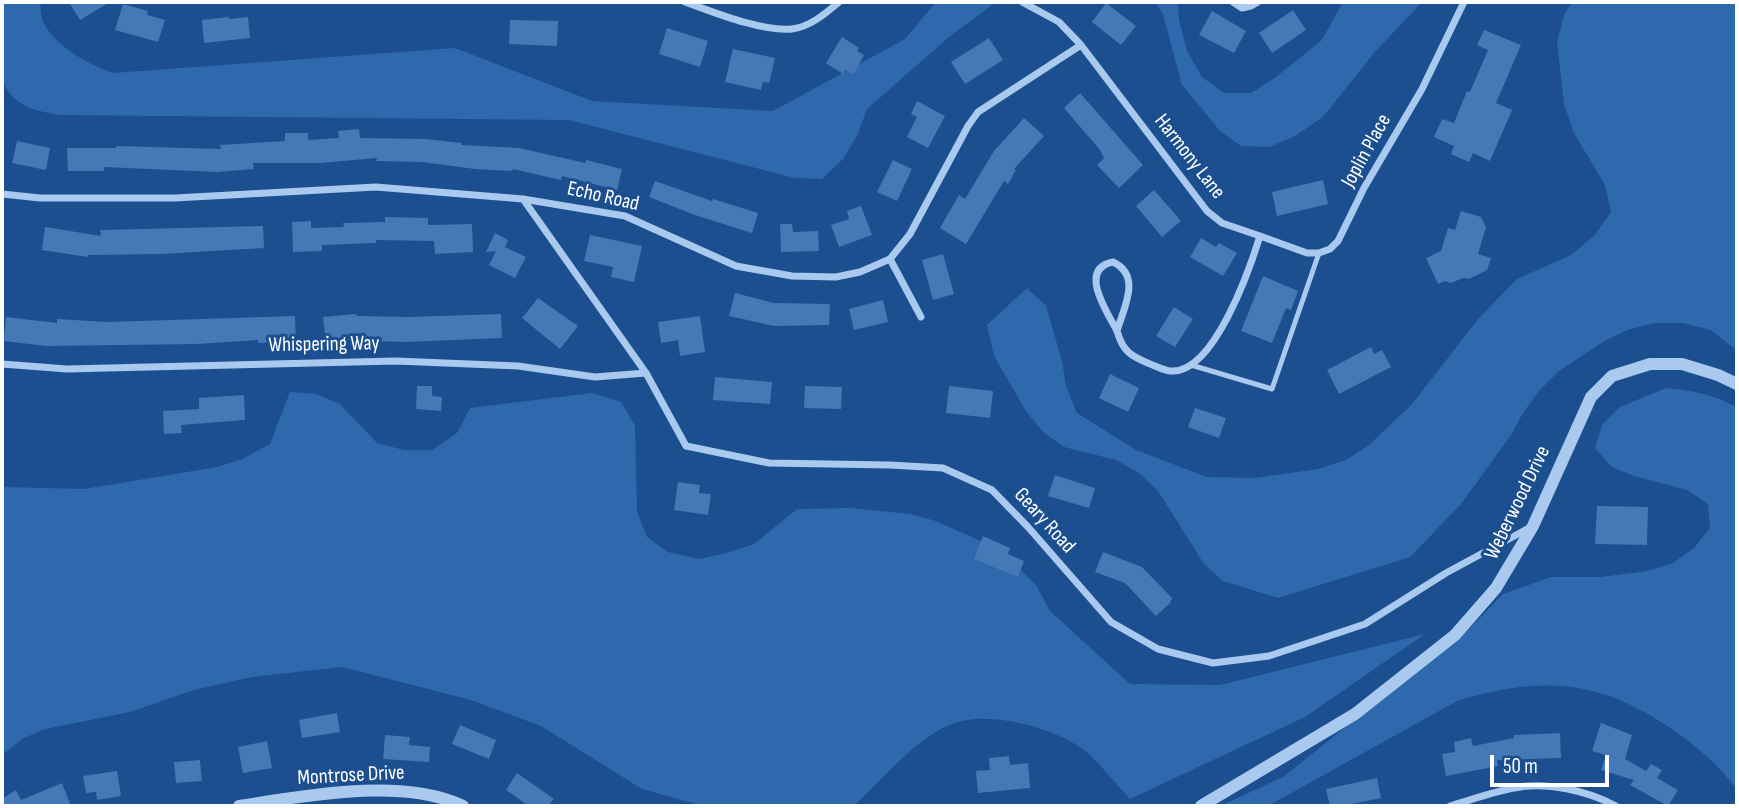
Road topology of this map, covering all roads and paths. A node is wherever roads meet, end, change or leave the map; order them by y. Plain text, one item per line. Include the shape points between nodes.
1 (685, 2) edge
2 (839, 2) edge
3 (1022, 2) edge
4 (1233, 2) edge
5 (1258, 2) edge
6 (1464, 2) edge
7 (1081, 45) junction
8 (2, 194) edge
9 (523, 199) junction
10 (1260, 236) junction
11 (1319, 253) junction
12 (890, 259) junction
13 (921, 317) dead end
14 (1117, 331) junction
15 (2, 365) edge
16 (1191, 365) junction
17 (646, 373) junction
18 (1737, 384) edge
19 (1533, 526) junction
20 (239, 806) edge
21 (463, 806) edge
22 (1201, 806) edge
23 (1450, 806) edge
24 (1616, 806) edge

1 - 2 street via 754,24 792,29 806,25
3 - 7 street, Harmony Lane via 1059,22
4 - 5 street via 1242,8
6 - 11 street, Joplin Place via 1338,241
7 - 10 street, Harmony Lane via 1207,211 1222,223
7 - 12 street via 978,112 910,233
8 - 9 street, Echo Road via 175,198 376,187
9 - 12 street, Echo Road via 625,216 736,266 792,276 836,277
9 - 17 street, Geary Road
10 - 11 street
10 - 16 street via 1232,309
11 - 16 lane via 1272,389
12 - 13 street
14 - 14 street via 1096,283 1097,272 1113,262 1126,272 1130,283
14 - 16 street via 1126,352 1147,363 1170,371
15 - 17 street, Whispering Way via 67,369 396,361 518,366 595,377
17 - 19 street, Geary Road via 686,446 769,463 943,468 992,490 1111,622 1158,649 1213,663 1269,656 1366,624
18 - 19 street, Weberwood Drive via 1682,365 1650,364 1612,376 1591,397
19 - 22 street, Weberwood Drive via 1496,588 1455,635 1355,714
20 - 21 street, Montrose Drive via 344,793 406,791
23 - 24 street via 1516,787 1572,791

